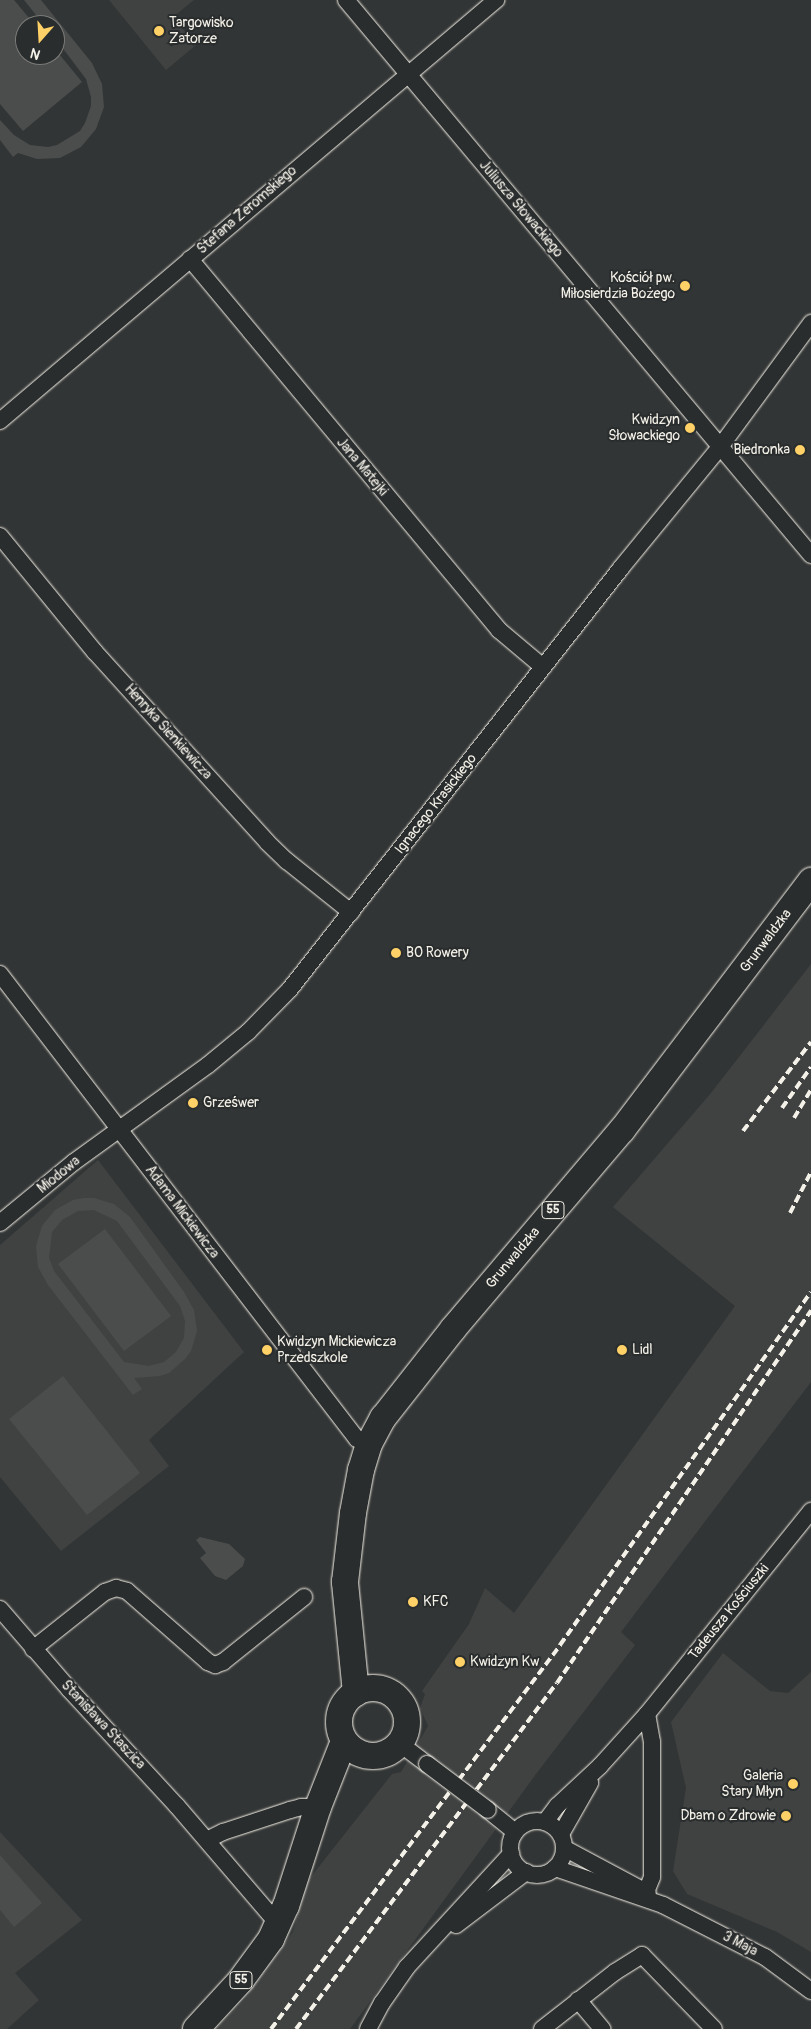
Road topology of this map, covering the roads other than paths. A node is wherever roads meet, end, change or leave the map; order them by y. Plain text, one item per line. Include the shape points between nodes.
1 (346, 0) edge
2 (496, 0) edge
3 (408, 74) junction
4 (190, 259) junction
5 (811, 323) edge
6 (0, 421) edge
7 (720, 447) junction
8 (0, 536) edge
9 (811, 555) edge
10 (543, 667) junction
11 (811, 881) edge
12 (351, 912) junction
13 (0, 974) edge
14 (120, 1129) junction
15 (0, 1223) edge
16 (369, 1444) junction
17 (811, 1511) edge
18 (304, 1598) dead end
19 (0, 1609) edge
20 (33, 1649) junction
21 (365, 1690) junction
22 (646, 1714) junction
23 (399, 1743) junction
24 (351, 1747) junction
25 (600, 1766) junction
26 (318, 1808) junction
27 (544, 1822) junction
28 (516, 1832) junction
29 (207, 1840) junction
30 (563, 1841) junction
31 (511, 1854) junction
32 (555, 1868) junction
33 (526, 1872) junction
34 (646, 1892) junction
35 (663, 1906) junction
36 (278, 1924) junction
37 (423, 1951) junction
38 (811, 1991) edge
39 (578, 2000) junction
40 (196, 2029) edge
41 (368, 2029) edge
42 (542, 2029) edge
43 (602, 2029) edge
44 (714, 2029) edge

1 - 3 street, Juliusza Słowackiego
2 - 3 street, Stefana Żeromskiego
3 - 4 street, Stefana Żeromskiego
3 - 7 street, Juliusza Słowackiego
4 - 6 street, Stefana Żeromskiego
4 - 10 street, Jana Matejki via 499,630
5 - 7 street, Ignacego Krasickiego
7 - 9 street, Juliusza Słowackiego
7 - 10 street, Ignacego Krasickiego
8 - 12 street, Henryka Sienkiewicza via 95,652 267,842
10 - 12 street, Ignacego Krasickiego
11 - 16 main road, Grunwaldzka / 55 via 622,1130 397,1398
12 - 14 street, Ignacego Krasickiego via 290,989 248,1032
13 - 14 street, Adama Mickiewicza
14 - 15 street, Miodowa
14 - 16 street, Adama Mickiewicza via 357,1439
16 - 21 main road, Grunwaldzka / 55 via 356,1493 346,1582 351,1660
17 - 22 street, Tadeusza Kościuszki
18 - 20 street via 215,1665 127,1591 116,1588 105,1592
19 - 20 street, Stanisława Staszica
20 - 29 street, Stanisława Staszica
21 - 23 main road via 390,1693 404,1709 406,1723
21 - 24 main road via 347,1699 340,1714 340,1731
22 - 25 street, Tadeusza Kościuszki
22 - 34 street via 652,1742 652,1877
23 - 24 main road via 376,1756
23 - 28 street, bridge
24 - 26 main road, 55
25 - 27 street, Tadeusza Kościuszki
25 - 30 street, Tadeusza Kościuszki
26 - 29 street via 290,1810
26 - 36 main road, 55
27 - 28 street via 528,1822
27 - 30 street via 554,1826
28 - 31 street
29 - 36 street, Stanisława Staszica
30 - 32 street via 560,1862
30 - 34 street, 3 Maja
31 - 33 street
31 - 37 street
32 - 33 street via 541,1874
32 - 35 street, 3 Maja
33 - 37 street
34 - 35 street, 3 Maja
35 - 38 street, 3 Maja via 765,1958
36 - 40 main road, 55 via 271,1940 241,1980
37 - 41 street via 393,1985
39 - 42 street
39 - 43 street
39 - 44 street via 642,1955

